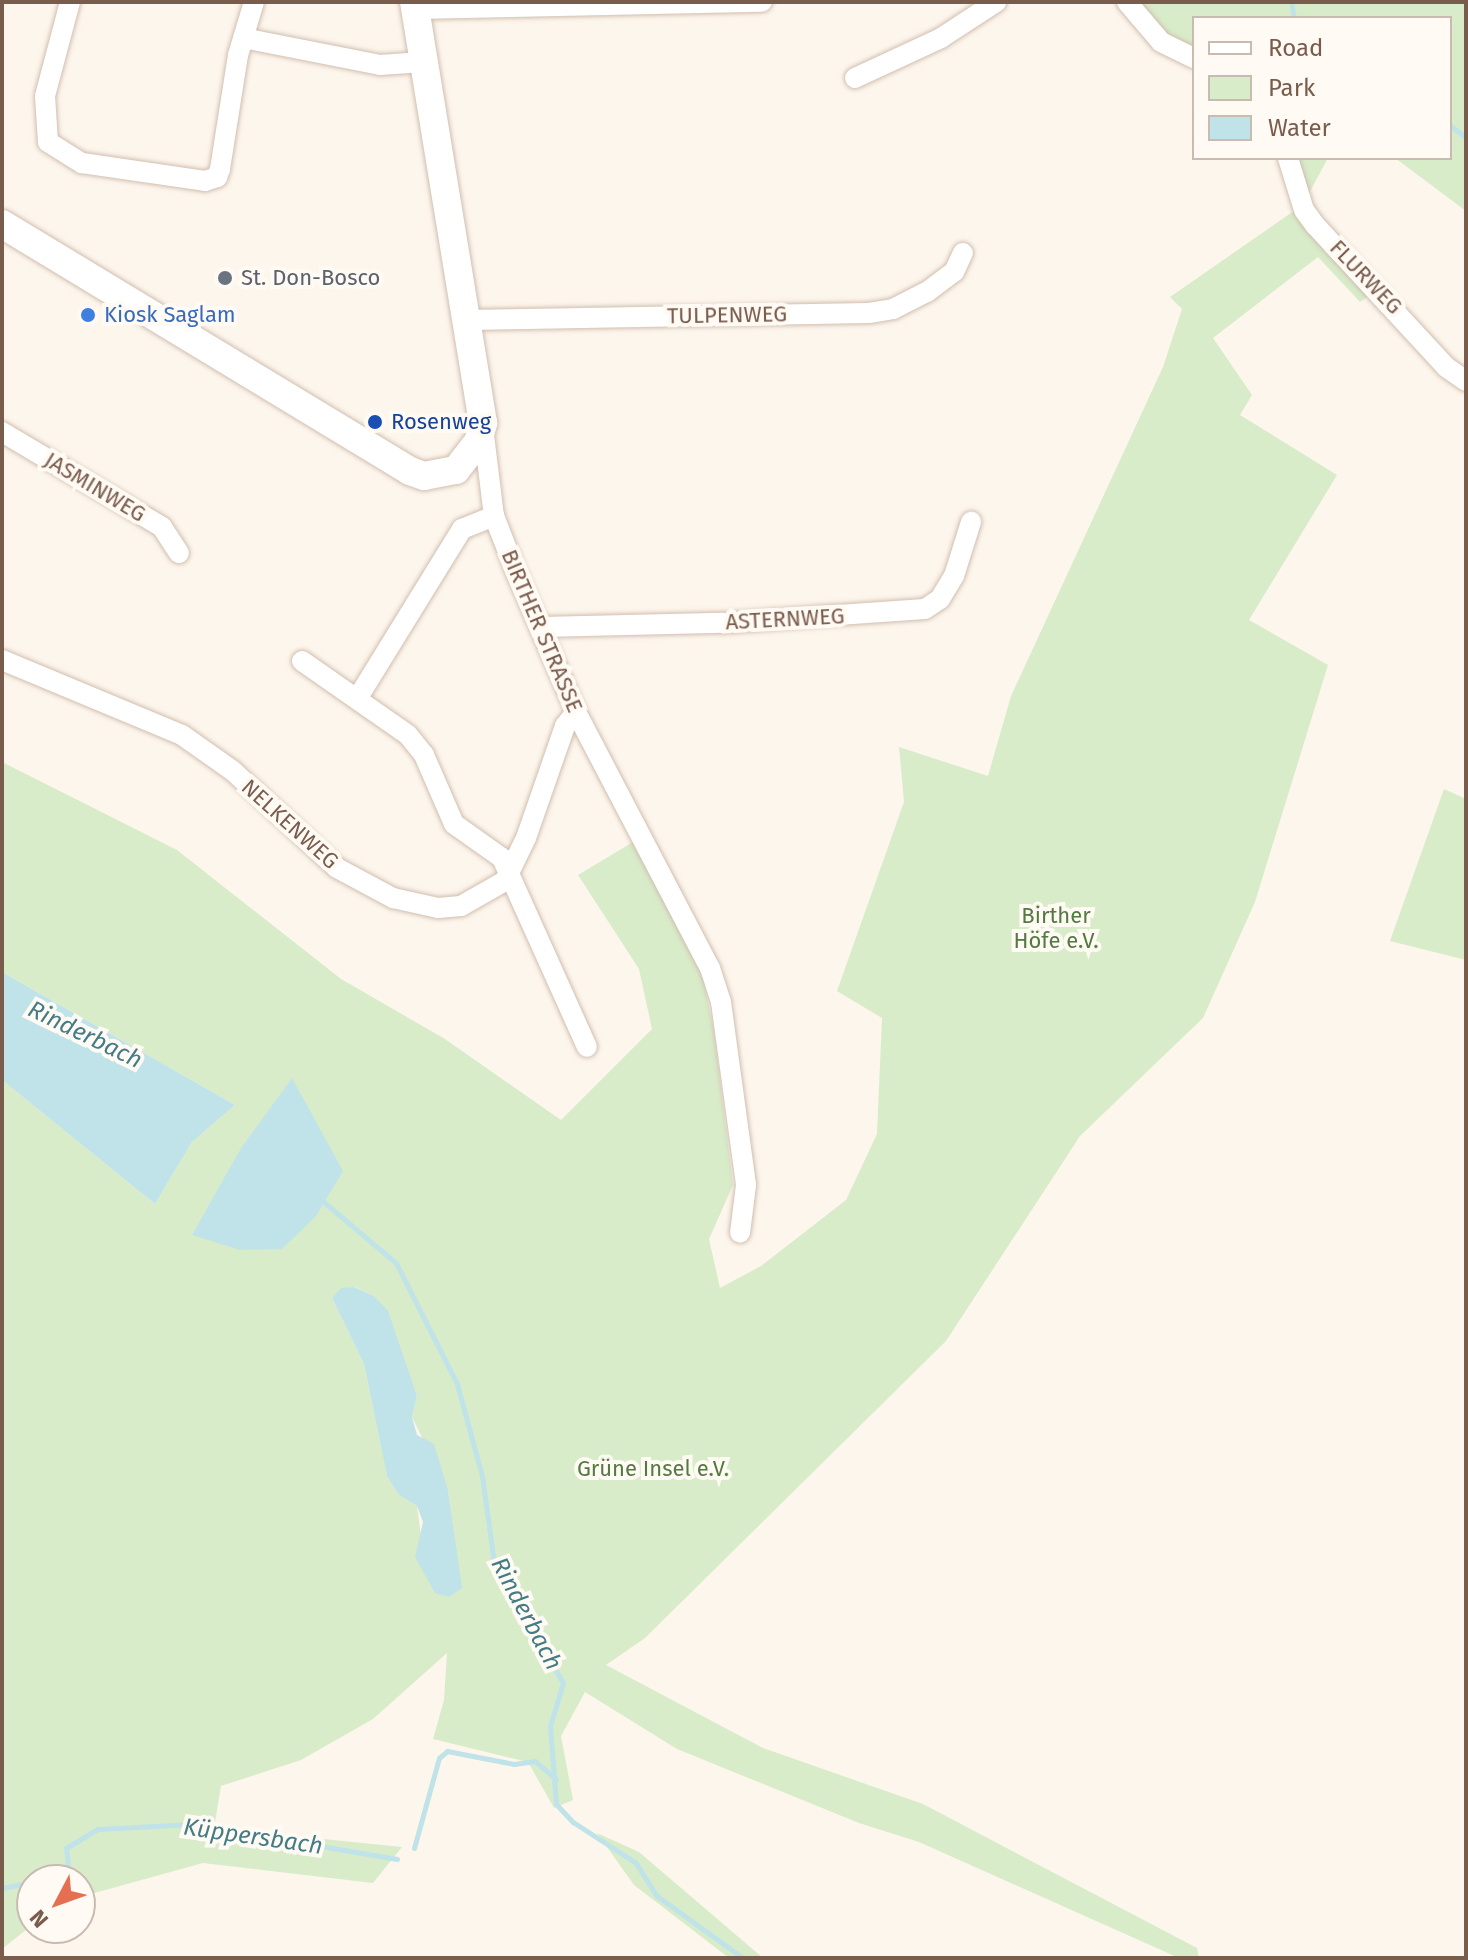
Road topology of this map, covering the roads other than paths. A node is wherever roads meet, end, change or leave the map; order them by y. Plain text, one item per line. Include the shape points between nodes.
1 (70, 2) edge
2 (254, 2) edge
3 (762, 2) edge
4 (996, 2) edge
5 (1127, 2) edge
6 (414, 6) edge
7 (243, 38) junction
8 (1192, 57) edge
9 (423, 62) junction
10 (855, 78) dead end
11 (1289, 160) edge
12 (3, 229) edge
13 (963, 253) dead end
14 (468, 320) junction
15 (1466, 381) edge
16 (483, 423) junction
17 (2, 432) edge
18 (494, 516) junction
19 (971, 522) dead end
20 (179, 553) dead end
21 (541, 627) junction
22 (2, 660) edge
23 (302, 661) dead end
24 (357, 699) junction
25 (576, 712) junction
26 (510, 874) junction
27 (587, 1047) dead end
28 (740, 1233) dead end

1 - 7 street via 45,96 48,142 82,163 205,181 217,177
2 - 7 street
3 - 6 street
4 - 10 street via 941,38
5 - 8 street via 1161,42
6 - 9 street, BIRTHER STRASSE
7 - 9 street via 380,65
9 - 14 street, BIRTHER STRASSE
11 - 15 street, FLURWEG via 1304,210 1315,225 1366,274 1446,367
12 - 16 street via 410,471 424,476 456,470 478,442
13 - 14 street, TULPENWEG via 954,272 927,292 893,309 869,313
14 - 16 street, BIRTHER STRASSE
16 - 18 street, BIRTHER STRASSE
17 - 20 street, JASMINWEG via 162,527
18 - 21 street, BIRTHER STRASSE
18 - 24 street via 462,529
19 - 21 street, ASTERNWEG via 954,576 940,599 925,609 723,623
21 - 25 street, BIRTHER STRASSE
22 - 26 street, NELKENWEG via 182,735 233,771 315,852 393,898 438,908 461,906 495,889
23 - 24 street
24 - 26 street via 408,735 424,755 454,824 502,858
25 - 26 street via 565,726
25 - 28 street, BIRTHER STRASSE via 710,968 721,1002 746,1185
26 - 27 street

